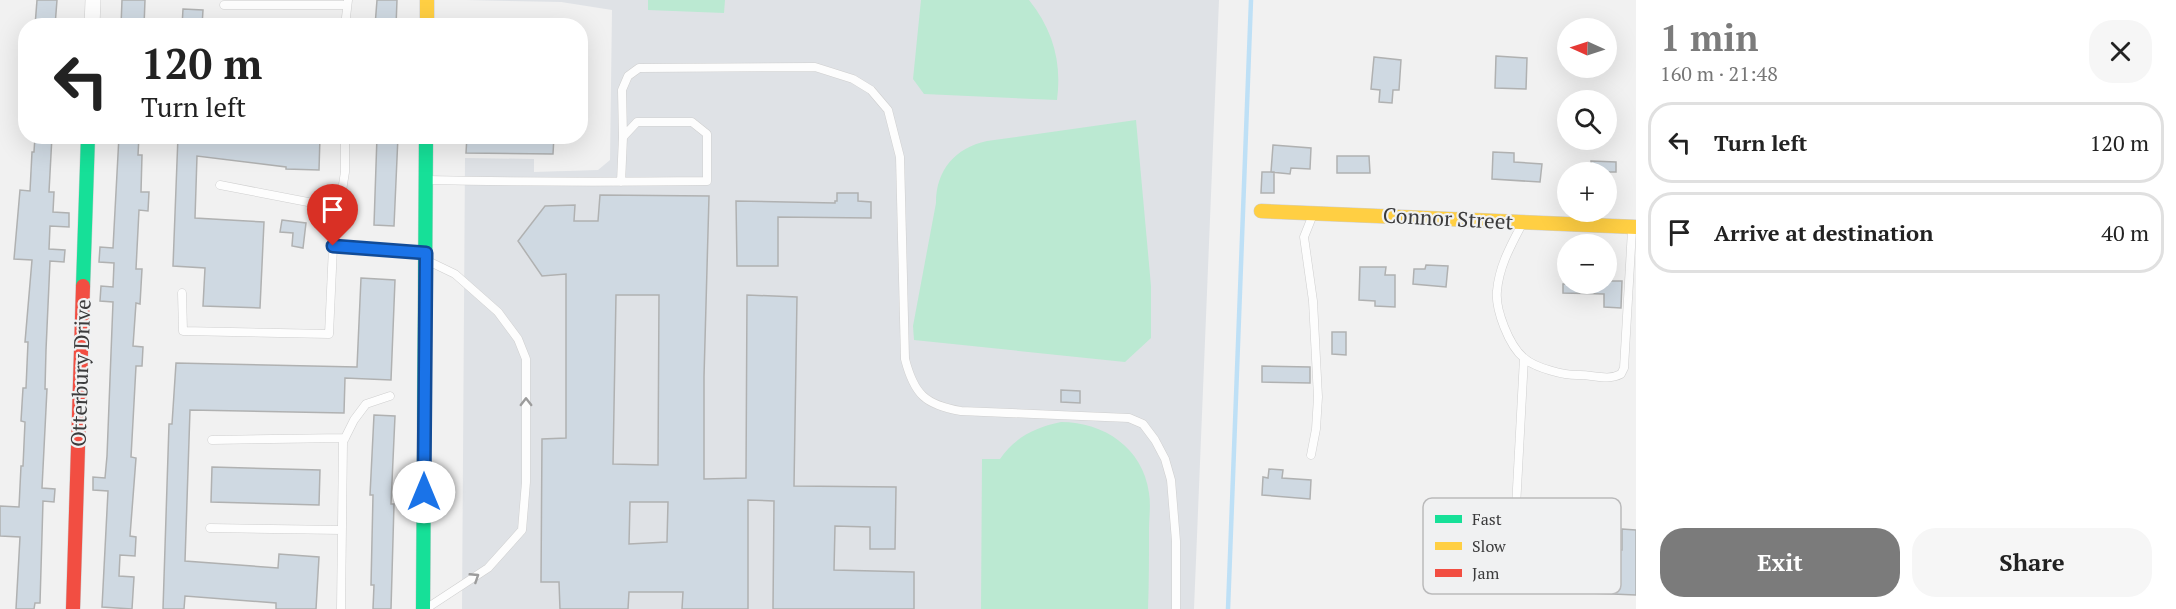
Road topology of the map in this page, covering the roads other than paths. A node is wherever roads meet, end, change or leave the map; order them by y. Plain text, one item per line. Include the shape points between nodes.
1 (93, 0) edge
2 (427, 0) edge
3 (347, 2) edge
4 (224, 4) dead end
5 (92, 18) edge
6 (346, 18) edge
7 (427, 18) edge
8 (623, 137) junction
9 (88, 144) edge
10 (345, 144) edge
11 (426, 144) edge
12 (426, 180) junction
13 (621, 182) junction
14 (220, 185) dead end
15 (339, 208) junction
16 (1261, 211) dead end
17 (1314, 213) junction
18 (1523, 222) junction
19 (1634, 227) edge
20 (333, 246) junction
21 (425, 256) junction
22 (183, 293) dead end
23 (1524, 358) junction
24 (390, 396) dead end
25 (345, 438) junction
26 (212, 440) dead end
27 (1311, 455) dead end
28 (1516, 498) edge
29 (210, 528) dead end
30 (342, 530) junction
31 (73, 609) edge
32 (341, 609) edge
33 (425, 609) edge
34 (1176, 609) edge

1 - 5 street
2 - 7 street
3 - 4 lane
3 - 6 lane
8 - 13 lane
8 - 13 lane via 637,122 692,122 707,134 706,180
8 - 34 lane via 622,90 628,76 639,68 815,67 853,79 871,90 888,110 900,157 905,359 918,392 942,408 961,411 1129,418 1143,424 1165,459 1171,480
9 - 31 street, Otterbury Drive
10 - 15 lane
11 - 12 street
12 - 13 lane
12 - 21 street
14 - 15 lane
15 - 20 lane
16 - 17 street, Connor Street
17 - 18 street, Connor Street
17 - 27 lane via 1304,237 1313,301 1318,397
18 - 19 street, Connor Street
18 - 23 lane via 1501,268 1496,297 1508,336
19 - 23 lane via 1626,357 1621,374 1610,378 1572,376
20 - 21 lane
20 - 22 lane via 329,334 183,332
21 - 33 street
33 -> 21 lane via 488,568 522,530 526,482 526,359 518,339 498,312 455,274
23 - 28 lane
24 - 25 lane via 366,404
25 - 26 lane
25 - 30 lane
29 - 30 lane
30 - 32 lane

